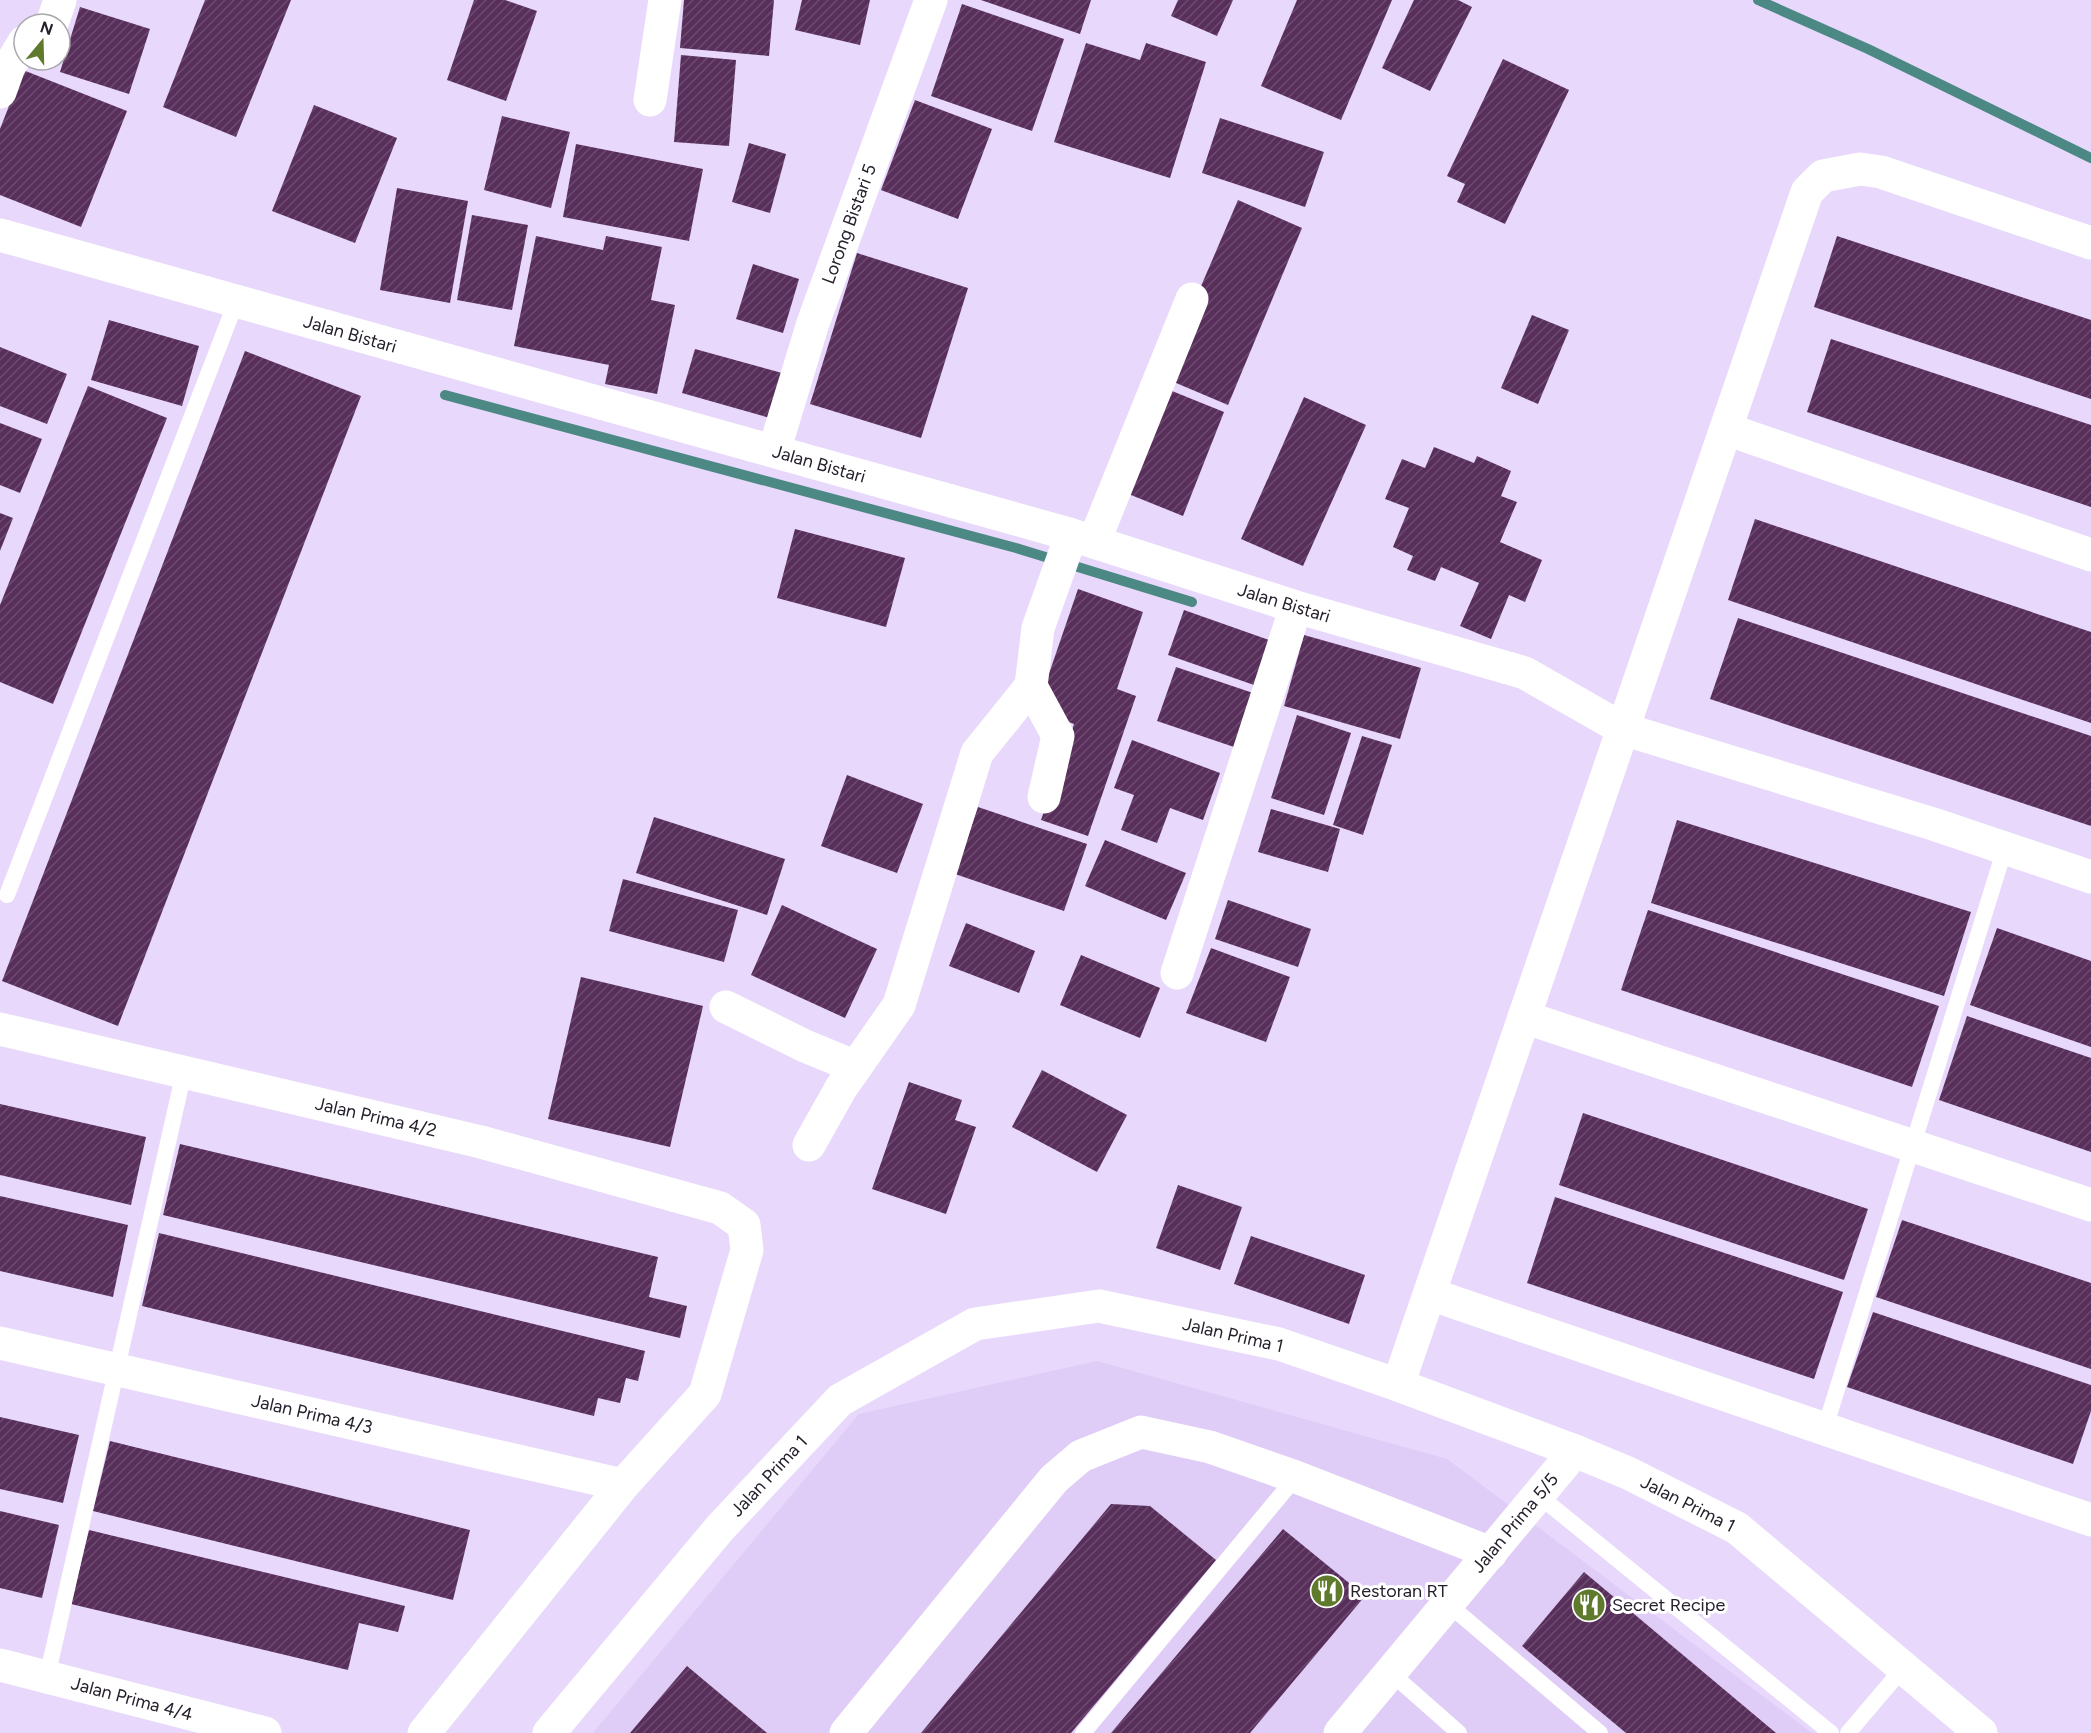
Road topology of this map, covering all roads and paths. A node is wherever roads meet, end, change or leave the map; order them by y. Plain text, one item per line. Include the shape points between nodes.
1 (665, 0) edge
2 (931, 0) edge
3 (12, 62) edge
4 (0, 92) edge
5 (650, 100) dead end
6 (0, 235) edge
7 (2091, 243) edge
8 (1192, 299) dead end
9 (236, 302) junction
10 (1726, 429) junction
11 (774, 451) junction
12 (1077, 541) junction
13 (2091, 555) edge
14 (1296, 607) junction
15 (1031, 686) junction
16 (1623, 729) junction
17 (1044, 797) dead end
18 (2005, 848) junction
19 (2091, 877) edge
20 (7, 895) dead end
21 (1178, 973) dead end
22 (726, 1007) dead end
23 (1524, 1017) junction
24 (0, 1029) edge
25 (856, 1067) junction
26 (184, 1072) junction
27 (809, 1145) dead end
28 (1913, 1145) junction
29 (2091, 1205) edge
30 (1430, 1294) junction
31 (0, 1342) edge
32 (117, 1369) junction
33 (1398, 1385) junction
34 (1825, 1428) junction
35 (1575, 1451) junction
36 (1296, 1477) junction
37 (623, 1485) junction
38 (1538, 1495) junction
39 (2091, 1520) edge
40 (1491, 1553) junction
41 (1448, 1604) junction
42 (0, 1665) edge
43 (1904, 1667) junction
44 (1390, 1673) junction
45 (47, 1677) junction
46 (265, 1733) edge
47 (424, 1733) edge
48 (549, 1733) edge
49 (846, 1733) edge
50 (1083, 1733) edge
51 (1340, 1733) edge
52 (1459, 1733) edge
53 (1600, 1733) edge
54 (1831, 1733) edge
55 (1848, 1733) edge
56 (1982, 1733) edge

1 - 5 street
2 - 11 street, Lorong Bistari 5 via 813,323
3 - 4 street
6 - 9 street, Jalan Bistari
7 - 10 street via 1881,172 1860,169 1823,176 1808,192
8 - 12 street
9 - 11 street, Jalan Bistari
9 - 20 lane
10 - 13 street
10 - 16 street
11 - 12 street, Jalan Bistari
12 - 14 street, Jalan Bistari
12 - 15 street via 1054,581 1038,628
14 - 16 street, Jalan Bistari via 1525,673
14 - 21 street
15 - 17 street via 1058,736
15 - 25 street via 977,753 899,1005
16 - 18 street, Jalan Bistari
16 - 23 street
18 - 19 street, Jalan Bistari
18 - 28 lane
22 - 25 street
23 - 28 street
23 - 30 street
24 - 26 street, Jalan Prima 4/2
25 - 27 street
26 - 32 lane
26 - 37 street, Jalan Prima 4/2 via 481,1142 720,1208 744,1225 747,1250 705,1394
28 - 29 street
28 - 34 lane
30 - 33 street
30 - 34 street
31 - 32 street, Jalan Prima 4/3
32 - 37 street, Jalan Prima 4/3
32 - 45 lane
33 - 35 street, Jalan Prima 1
33 - 48 street, Jalan Prima 1 via 1279,1344 1099,1306 975,1324 840,1400 720,1528
34 - 39 street
35 - 38 street, Jalan Prima 5/5
35 - 43 street, Jalan Prima 1 via 1737,1528
36 - 40 street
36 - 49 street via 1210,1448 1141,1432 1081,1456 1054,1479
36 - 50 lane
37 - 47 street
38 - 40 street, Jalan Prima 5/5
38 - 54 lane
40 - 41 street, Jalan Prima 5/5
41 - 44 street, Jalan Prima 5/5
41 - 53 lane
42 - 45 street, Jalan Prima 4/4
43 - 55 lane
43 - 56 street, Jalan Prima 1
44 - 51 street, Jalan Prima 5/5
44 - 52 lane
45 - 46 street, Jalan Prima 4/4

